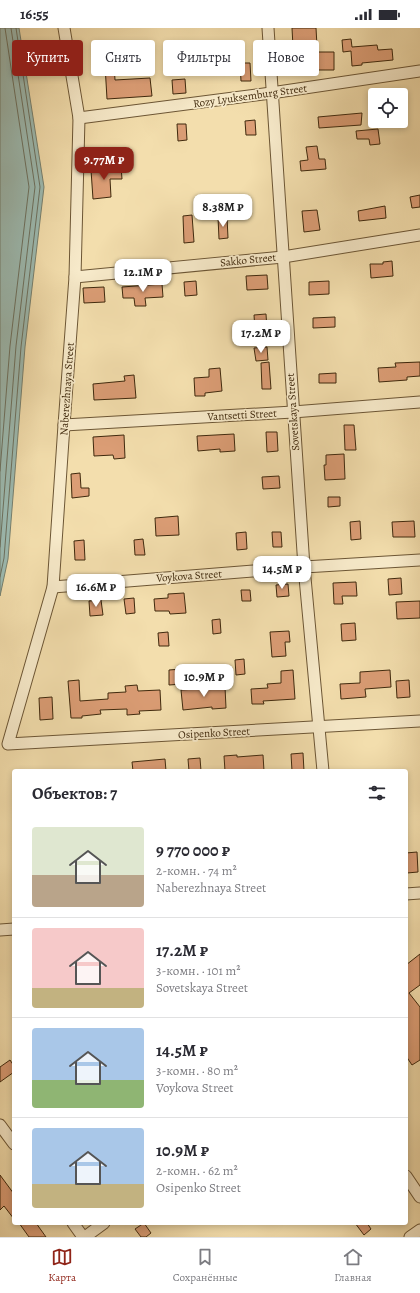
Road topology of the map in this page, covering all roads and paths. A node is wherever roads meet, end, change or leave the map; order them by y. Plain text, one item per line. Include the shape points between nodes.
1 (64, 28) edge
2 (268, 28) edge
3 (420, 71) edge
4 (271, 94) junction
5 (79, 118) junction
6 (420, 236) edge
7 (283, 257) junction
8 (75, 277) junction
9 (420, 402) edge
10 (293, 412) junction
11 (64, 425) junction
12 (420, 560) edge
13 (304, 567) junction
14 (53, 587) junction
15 (420, 721) edge
16 (319, 728) junction
17 (8, 744) joint
18 (323, 769) edge
19 (420, 893) edge
20 (408, 894) edge
21 (12, 929) edge
22 (0, 930) edge
23 (0, 1126) edge
24 (12, 1141) edge
25 (408, 1179) edge
26 (420, 1197) edge
27 (75, 1225) edge
28 (101, 1225) edge
29 (420, 1230) edge
30 (84, 1237) edge
31 (410, 1237) edge

1 - 5 street, Naberezhnaya Street
2 - 4 street, Sovetskaya Street
3 - 4 street, Rozy Lyuksemburg Street
4 - 5 street, Rozy Lyuksemburg Street
4 - 7 street, Sovetskaya Street
5 - 8 street, Naberezhnaya Street
6 - 7 street, Sakko Street
7 - 8 street, Sakko Street
7 - 10 street, Sovetskaya Street
8 - 11 street, Naberezhnaya Street
9 - 10 street, Vantsetti Street
10 - 11 street, Vantsetti Street
10 - 13 street, Sovetskaya Street
11 - 14 street, Naberezhnaya Street
12 - 13 street, Voykova Street
13 - 14 street, Voykova Street
13 - 16 street, Sovetskaya Street
14 - 17 street, Naberezhnaya Street
15 - 16 street, Osipenko Street
16 - 17 street, Osipenko Street
16 - 18 street, Sovetskaya Street
19 - 20 street
21 - 22 street
23 - 24 street
25 - 26 street
27 - 30 street
28 - 30 street
29 - 31 street

